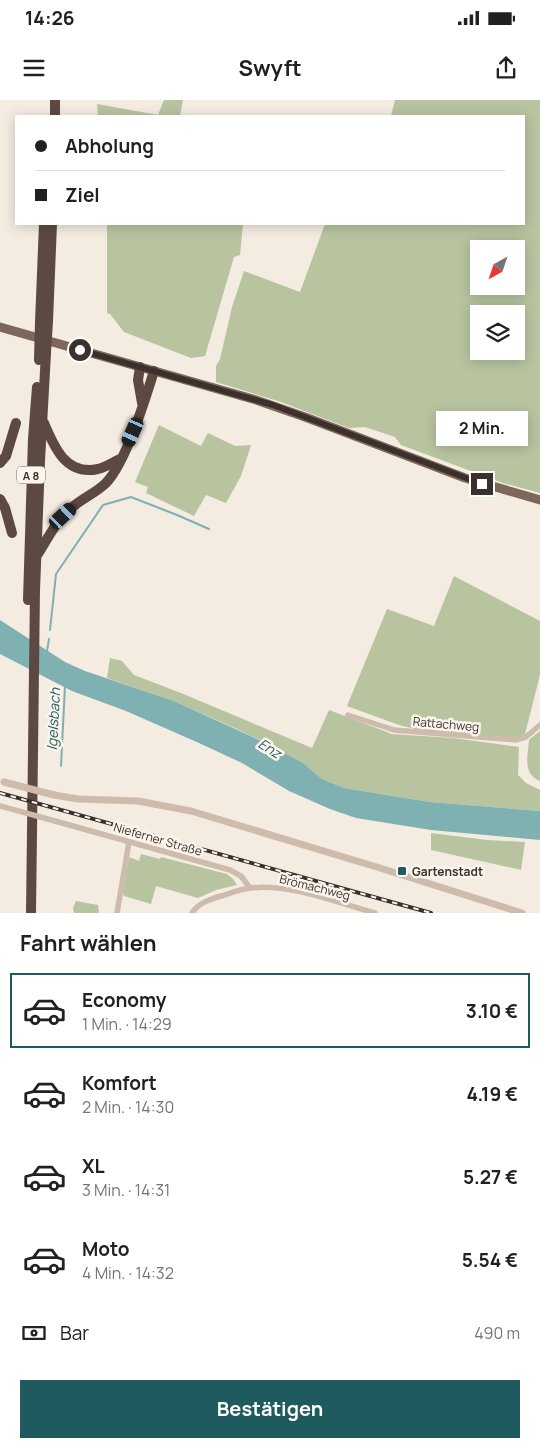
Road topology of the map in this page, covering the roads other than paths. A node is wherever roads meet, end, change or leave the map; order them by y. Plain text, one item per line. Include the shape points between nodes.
1 (49, 100) edge
2 (56, 100) edge
3 (49, 115) edge
4 (55, 115) edge
5 (44, 225) edge
6 (52, 225) edge
7 (44, 321) junction
8 (0, 327) edge
9 (43, 356) junction
10 (136, 366) junction
11 (154, 371) junction
12 (142, 406) junction
13 (42, 418) junction
14 (16, 423) dead end
15 (120, 459) junction
16 (0, 463) edge
17 (0, 499) edge
18 (540, 500) edge
19 (12, 533) dead end
20 (37, 554) junction
21 (32, 590) junction
22 (30, 685) junction
23 (348, 715) dead end
24 (540, 725) edge
25 (2, 781) edge
26 (0, 806) edge
27 (130, 842) junction
28 (250, 888) junction
29 (25, 913) edge
30 (31, 913) edge
31 (118, 913) edge
32 (192, 913) edge
33 (375, 913) edge
34 (522, 913) edge

1 - 3 highway
2 - 4 highway
5 - 7 highway, A 8
6 - 7 highway, A 8
7 - 9 highway, A 8, bridge
8 - 10 main road
9 - 13 highway, A 8
9 - 21 highway, A 8 via 33,439
10 - 11 main road
10 - 12 highway
11 - 12 highway
11 - 18 main road via 264,402 465,478
12 - 15 highway
13 - 15 highway via 58,452 74,468 99,469
13 - 20 highway, A 8
14 - 16 highway via 6,456
15 - 20 highway via 105,483 63,516
17 - 19 highway
20 - 21 highway, A 8
21 - 22 highway, A 8
22 - 29 highway, A 8
22 - 30 highway, A 8
23 - 24 street, Rattachweg via 394,730 516,740 526,737
25 - 34 street, bridge via 78,799 165,805
26 - 27 street, Nieferner Straße, bridge
27 - 28 street, Nieferner Straße via 230,870 241,876
27 - 31 street
28 - 32 street, Brömachweg via 213,899
28 - 33 street, Brömachweg via 291,890

